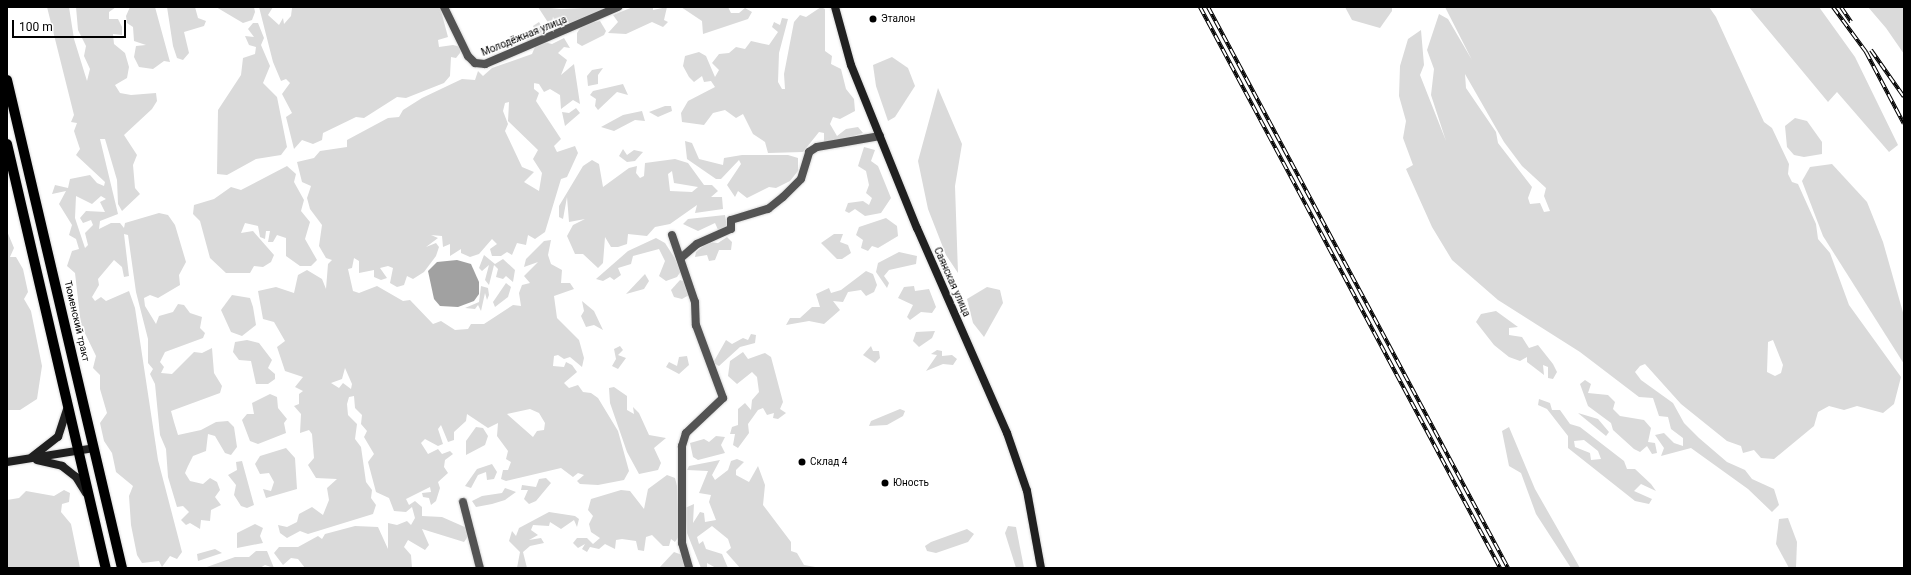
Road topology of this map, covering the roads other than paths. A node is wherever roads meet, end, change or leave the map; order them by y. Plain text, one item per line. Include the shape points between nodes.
1 (444, 7) edge
2 (618, 7) edge
3 (835, 7) edge
4 (7, 80) edge
5 (880, 136) junction
6 (7, 144) edge
7 (672, 235) dead end
8 (682, 257) junction
9 (67, 401) junction
10 (94, 448) junction
11 (79, 451) junction
12 (30, 458) junction
13 (7, 462) edge
14 (464, 502) dead end
15 (90, 503) junction
16 (106, 568) edge
17 (122, 568) edge
18 (480, 568) edge
19 (688, 568) edge
20 (1041, 568) edge

1 - 2 street, Молодёжная улица via 468,56 475,64 485,64
3 - 5 street, Саянская улица via 850,62
4 - 10 main road, Тюменский тракт
5 - 8 street via 817,148 809,152 801,179 783,197 768,209 731,220 731,229 697,244
5 - 20 street, Саянская улица via 1007,433 1027,491
6 - 9 main road
7 - 8 street
8 - 19 street via 695,302 696,325 723,398 686,433 682,446 682,543
9 - 11 main road
9 - 12 street via 62,431
10 - 11 street
10 - 17 main road, Тюменский тракт
11 - 12 street
11 - 15 main road
12 - 13 street
12 - 15 street via 69,471 81,483
14 - 18 street
15 - 16 main road

